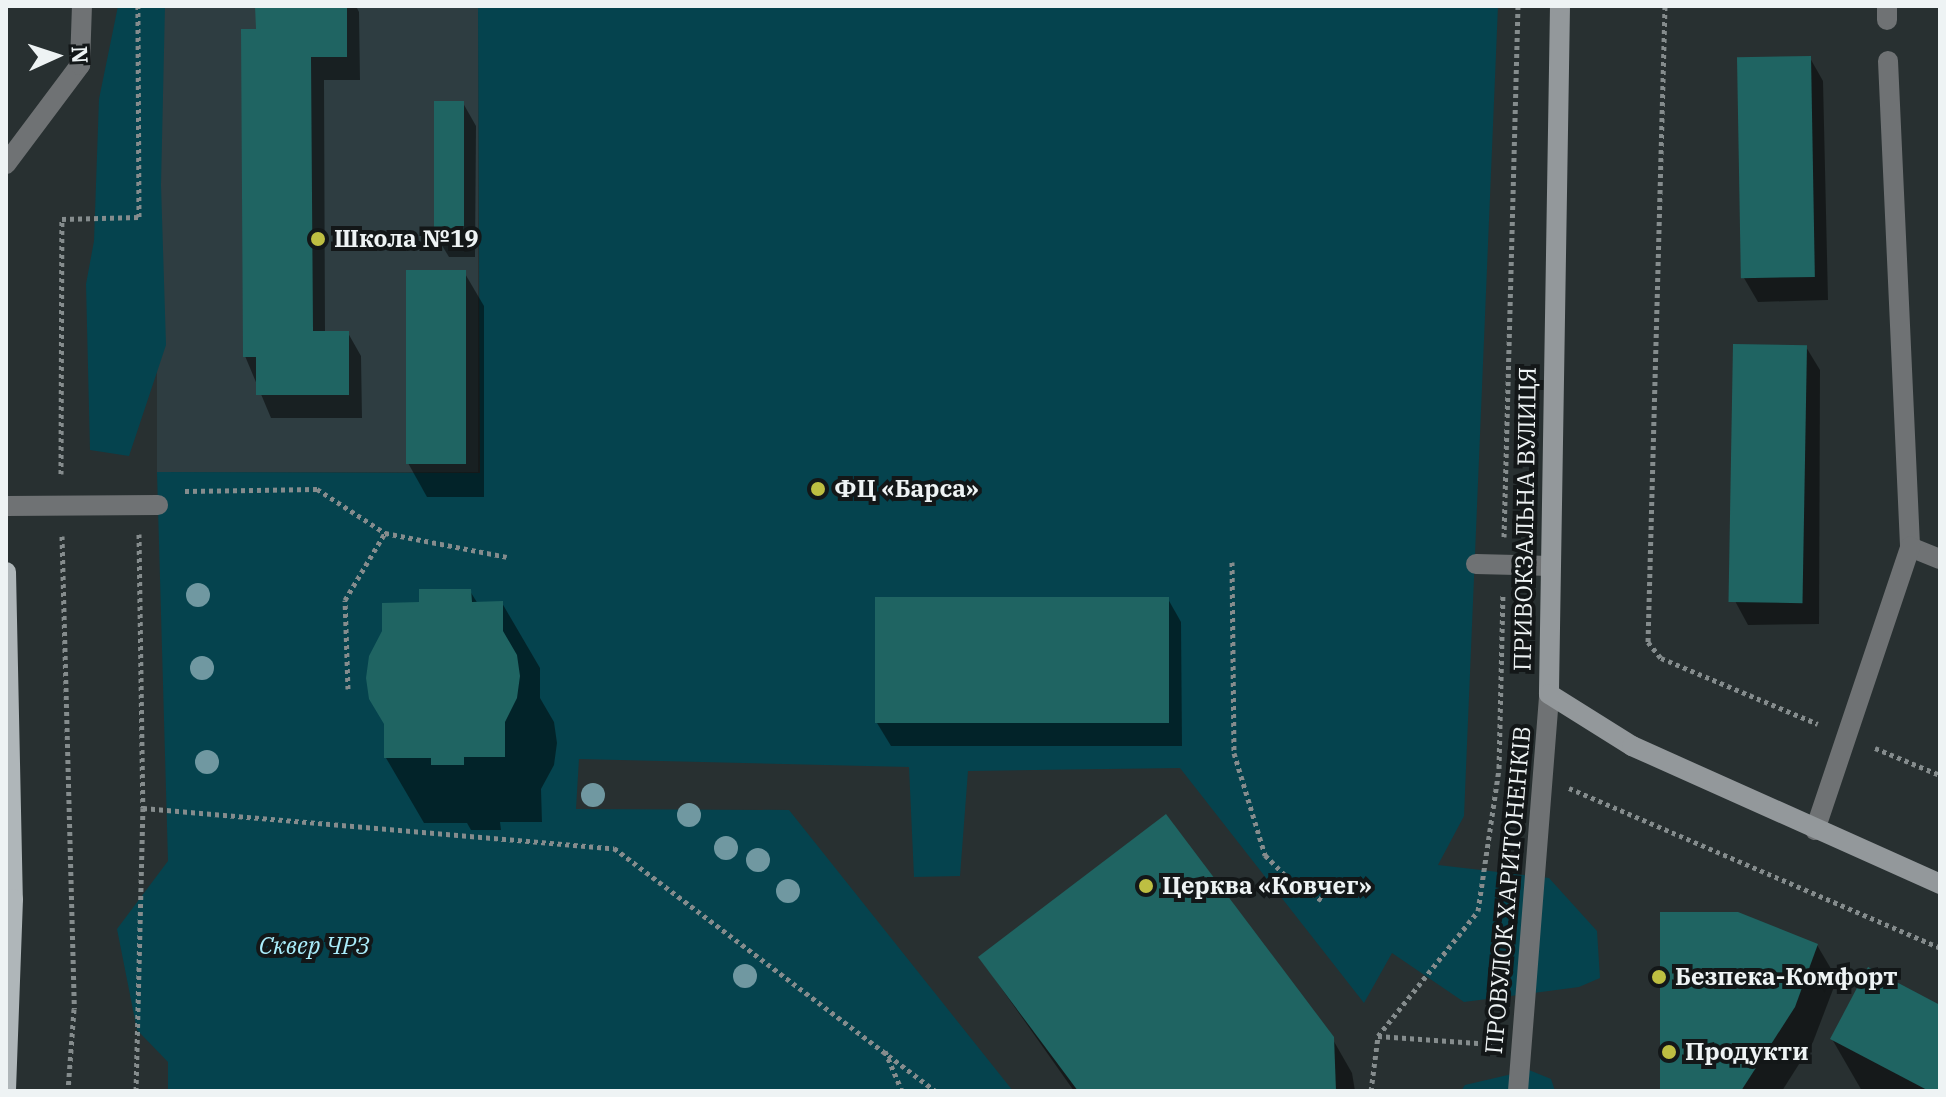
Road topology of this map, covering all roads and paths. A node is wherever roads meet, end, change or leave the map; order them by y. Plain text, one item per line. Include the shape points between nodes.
1 (82, 6) edge
2 (1560, 6) edge
3 (1665, 6) edge
4 (1888, 61) dead end
5 (6, 164) edge
6 (148, 505) junction
7 (6, 506) edge
8 (385, 533) junction
9 (1910, 547) junction
10 (507, 557) dead end
11 (1940, 559) edge
12 (1232, 562) dead end
13 (1476, 564) dead end
14 (1550, 566) junction
15 (6, 572) edge
16 (348, 689) dead end
17 (1549, 694) junction
18 (1849, 737) junction
19 (1499, 768) dead end
20 (1940, 775) edge
21 (1544, 779) junction
22 (143, 808) junction
23 (1815, 830) junction
24 (1940, 884) edge
25 (1321, 900) dead end
26 (1940, 948) edge
27 (1521, 1047) junction
28 (885, 1050) junction
29 (6, 1091) edge
30 (136, 1091) edge
31 (902, 1091) edge
32 (935, 1091) edge
33 (1371, 1091) edge
34 (1518, 1091) edge

1 - 5 street via 80,65
2 - 14 main road, ПРИВОКЗАЛЬНА ВУЛИЦЯ
3 - 18 path via 1648,642 1661,658
4 - 9 street
6 - 7 street
6 - 8 path via 173,491 317,489
6 - 22 path
8 - 10 path
8 - 16 path via 345,600
9 - 11 street
9 - 18 street
12 - 25 path via 1234,753 1265,855
13 - 14 street
14 - 17 main road, ПРИВОКЗАЛЬНА ВУЛИЦЯ
15 - 29 main road via 13,899
17 - 21 street, ПРОВУЛОК ХАРИТОНЕНКІВ
17 - 23 main road, ПРИВОКЗАЛЬНА ВУЛИЦЯ via 1632,746
18 - 20 path
18 - 23 street
19 - 21 path
21 - 26 path via 1614,803
21 - 27 street, ПРОВУЛОК ХАРИТОНЕНКІВ
22 - 28 path via 614,848
22 - 30 path
23 - 24 main road, ПРИВОКЗАЛЬНА ВУЛИЦЯ
27 - 33 path via 1378,1036
27 - 34 street, ПРОВУЛОК ХАРИТОНЕНКІВ
28 - 31 path
28 - 32 path

